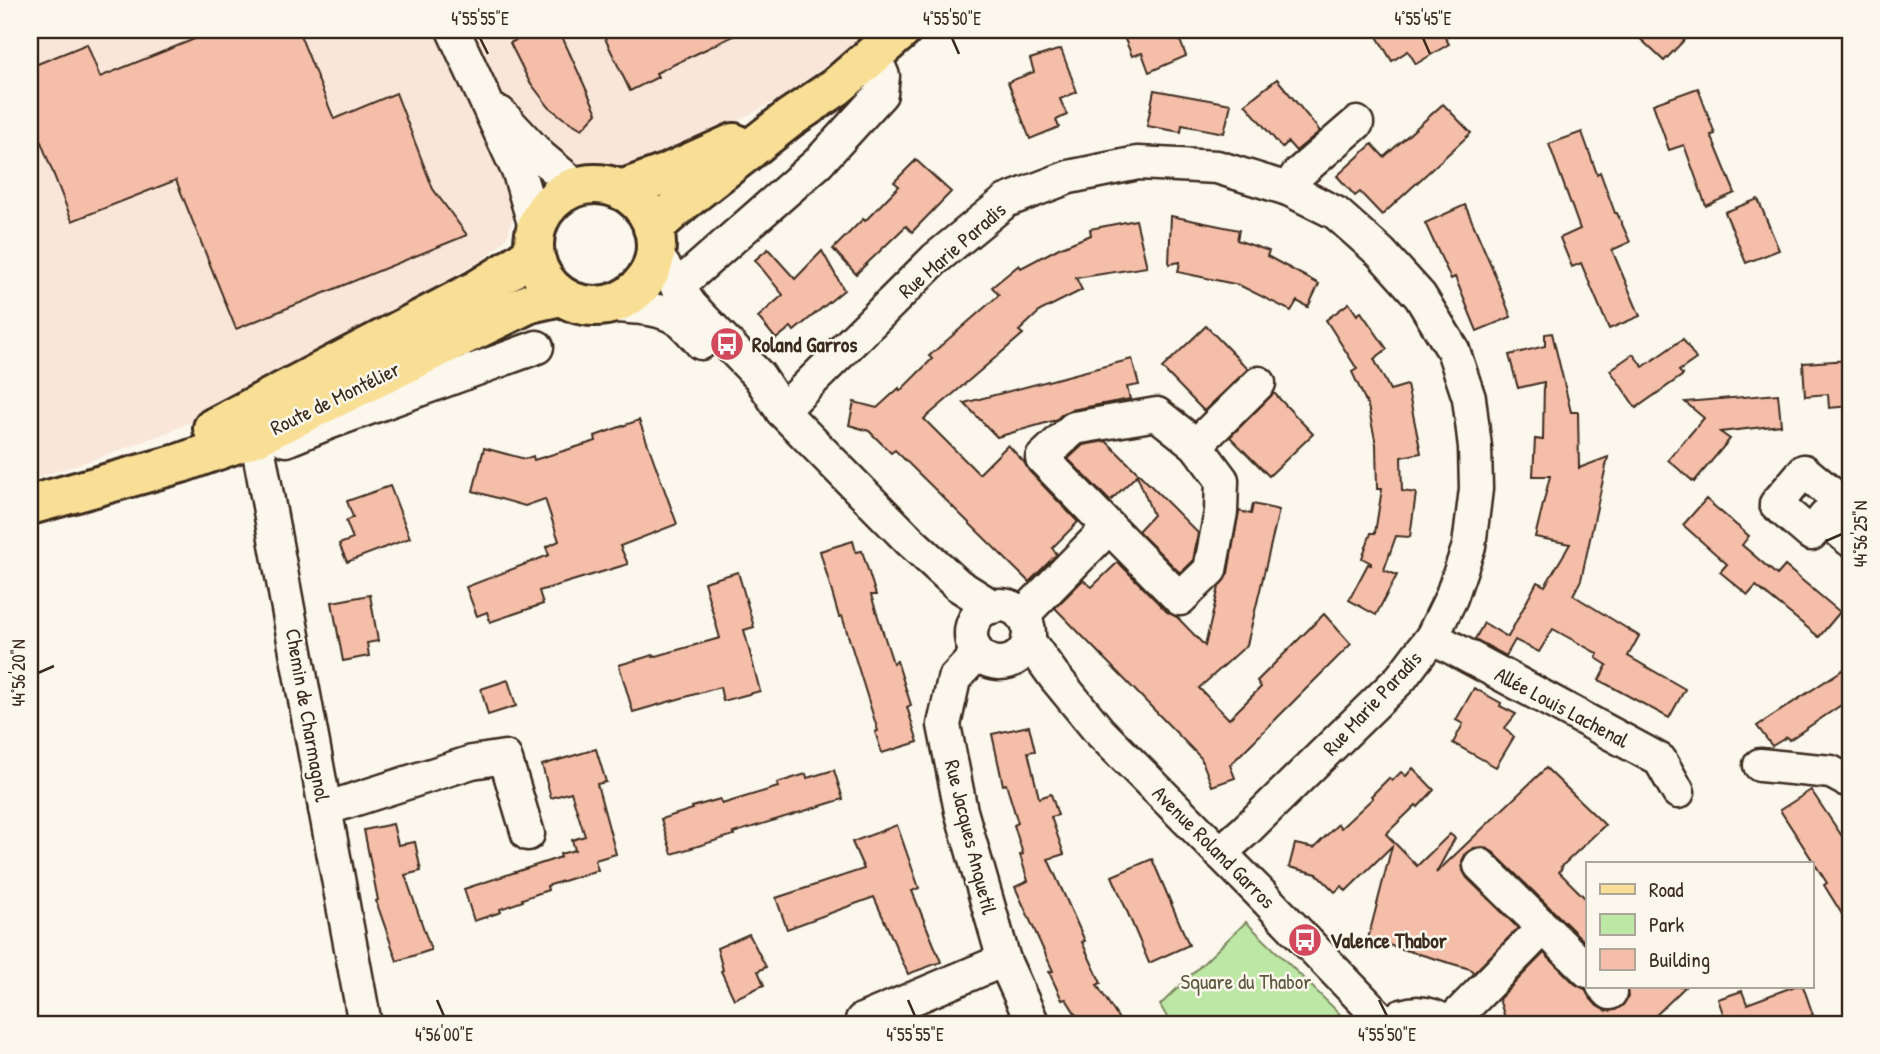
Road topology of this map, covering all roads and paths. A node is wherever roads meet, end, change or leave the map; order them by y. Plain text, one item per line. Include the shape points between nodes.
1 (453, 30) edge
2 (902, 30) edge
3 (874, 55) junction
4 (478, 84) junction
5 (790, 118) junction
6 (1357, 123) dead end
7 (577, 187) junction
8 (1288, 189) junction
9 (621, 190) junction
10 (535, 241) junction
11 (654, 241) junction
12 (677, 287) junction
13 (561, 296) junction
14 (606, 305) junction
15 (537, 347) dead end
16 (1259, 383) dead end
17 (782, 411) junction
18 (258, 431) junction
19 (1196, 445) junction
20 (30, 505) edge
21 (1824, 518) dead end
22 (1110, 527) junction
23 (1850, 540) edge
24 (1001, 633) junction
25 (1432, 637) junction
26 (1760, 765) dead end
27 (1848, 781) edge
28 (1678, 792) dead end
29 (325, 809) junction
30 (528, 834) dead end
31 (1220, 853) junction
32 (1480, 865) dead end
33 (1543, 928) junction
34 (1004, 960) junction
35 (1586, 969) edge
36 (862, 1020) dead end
37 (365, 1024) edge
38 (1033, 1024) edge
39 (1387, 1024) edge
40 (1449, 1024) edge

1 - 4 street
2 - 3 main road
3 - 5 main road
3 - 12 street via 883,76 881,94 818,163
4 - 7 street via 508,123
4 - 10 street via 519,173
5 - 9 main road
5 - 11 main road via 684,201
6 - 8 street via 1297,174
7 - 9 main road via 592,184
7 - 10 main road, Route de Montélier via 558,196 544,211
8 - 17 street, Rue Marie Paradis via 1217,167 1138,163 1069,177 1006,201 935,259
8 - 25 street, Rue Marie Paradis via 1336,213 1420,296 1453,350 1469,398 1476,489 1469,547
9 - 11 main road via 646,213
10 - 13 main road via 538,269
10 - 18 main road, Route de Montélier via 511,269
11 - 12 street, Avenue Roland Garros
11 - 14 main road via 650,271 639,287
12 - 17 street, Avenue Roland Garros via 759,376
13 - 14 main road via 575,303
13 - 18 main road, Route de Montélier via 530,303
14 - 17 street, Avenue Roland Garros via 650,309 678,319 746,388
15 - 18 street via 328,423
16 - 19 street
17 - 24 street, Avenue Roland Garros
18 - 20 main road, Route de Montélier
18 - 29 street, Chemin de Charmagnol
19 - 22 street via 1157,414 1074,428 1042,458
19 - 22 street via 1222,480 1221,512 1210,570 1180,599
21 - 23 street
22 - 24 street, Rue Jacques Anquetil
24 - 31 street, Avenue Roland Garros via 1046,687 1099,731
24 - 34 street, Rue Jacques Anquetil via 954,679 944,725 961,811
25 - 28 street, Allée Louis Lachenal via 1660,760
25 - 31 street, Rue Marie Paradis via 1401,678
26 - 27 street via 1831,772
29 - 30 street via 472,762 505,757
29 - 37 street, Chemin de Charmagnol
31 - 39 street, Avenue Roland Garros
32 - 33 street
33 - 35 street
33 - 40 street
34 - 36 street
34 - 38 street, Rue Jacques Anquetil
39 - 40 street via 1418,1012

